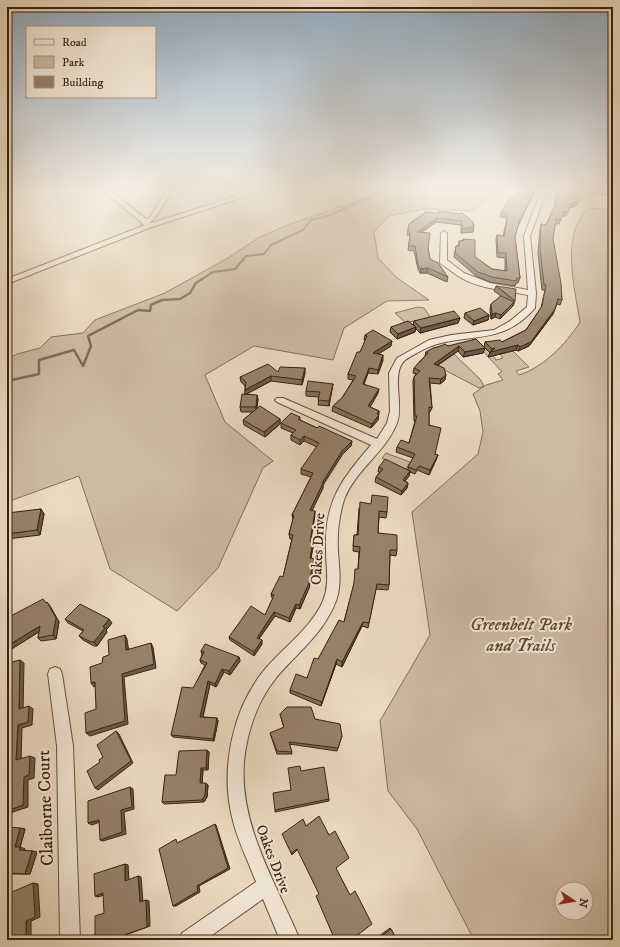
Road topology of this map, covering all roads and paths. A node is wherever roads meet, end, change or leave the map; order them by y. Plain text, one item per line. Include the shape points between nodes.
1 (129, 232) edge
2 (528, 232) edge
3 (444, 233) dead end
4 (7, 282) edge
5 (532, 293) junction
6 (280, 400) dead end
7 (378, 444) junction
8 (55, 674) dead end
9 (266, 886) junction
10 (70, 940) edge
11 (188, 940) edge
12 (290, 940) edge

1 - 4 street
2 - 5 street, Oakes Drive
3 - 5 street via 444,260 461,274 488,285
5 - 7 street, Oakes Drive via 531,308 519,319 494,333 439,338 400,360 392,378 395,411 388,429
6 - 7 street
7 - 9 street, Oakes Drive via 350,476 340,494 334,516 334,576 328,606 305,638 266,680 256,695 244,724 238,751 236,788 240,816
8 - 10 street, Claiborne Court via 65,746
9 - 11 street
9 - 12 street, Oakes Drive

